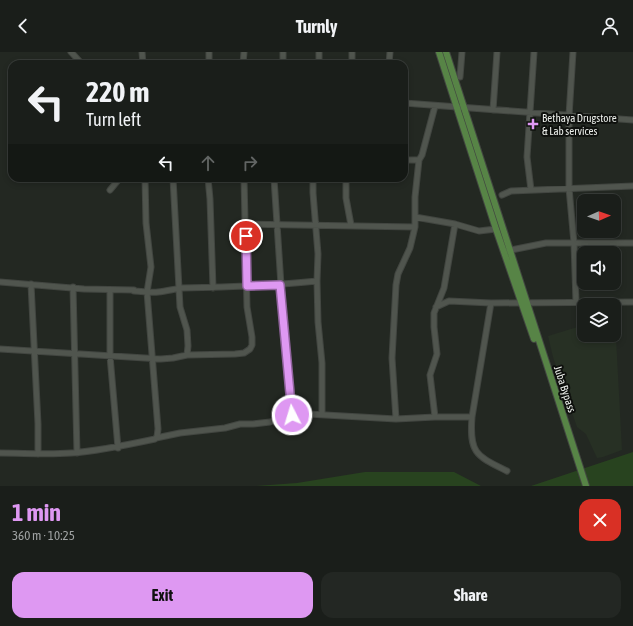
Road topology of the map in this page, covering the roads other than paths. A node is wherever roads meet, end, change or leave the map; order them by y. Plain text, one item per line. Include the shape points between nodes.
1 (71, 52) edge
2 (439, 52) edge
3 (446, 52) edge
4 (462, 52) edge
5 (497, 52) edge
6 (534, 52) edge
7 (573, 52) edge
8 (78, 60) edge
9 (460, 78) dead end
10 (408, 104) edge
11 (435, 106) junction
12 (457, 107) junction
13 (464, 108) junction
14 (493, 110) junction
15 (530, 113) junction
16 (569, 116) junction
17 (633, 120) edge
18 (408, 160) edge
19 (419, 160) junction
20 (117, 182) edge
21 (145, 182) edge
22 (173, 182) edge
23 (208, 182) edge
24 (244, 182) edge
25 (274, 182) edge
26 (313, 182) edge
27 (346, 182) edge
28 (633, 186) edge
29 (568, 188) junction
30 (110, 190) dead end
31 (531, 190) junction
32 (502, 195) dead end
33 (415, 218) junction
34 (276, 223) junction
35 (246, 224) junction
36 (455, 224) junction
37 (316, 225) junction
38 (351, 225) junction
39 (415, 227) junction
40 (496, 229) junction
41 (574, 243) junction
42 (633, 243) edge
43 (506, 251) junction
44 (317, 281) junction
45 (0, 282) edge
46 (30, 284) junction
47 (280, 285) junction
48 (247, 286) junction
49 (73, 287) junction
50 (180, 288) junction
51 (213, 288) junction
52 (110, 290) junction
53 (147, 292) junction
54 (576, 302) junction
55 (633, 302) edge
56 (491, 303) junction
57 (524, 303) junction
58 (436, 306) junction
59 (0, 349) edge
60 (34, 350) junction
61 (74, 353) junction
62 (187, 355) junction
63 (110, 356) junction
64 (152, 358) junction
65 (322, 414) junction
66 (292, 415) junction
67 (435, 416) junction
68 (472, 417) junction
69 (396, 419) junction
70 (156, 438) junction
71 (118, 448) junction
72 (0, 453) edge
73 (77, 453) junction
74 (38, 454) junction
75 (507, 471) dead end
76 (586, 486) edge

1 - 8 street
2 - 12 main road, Juba Bypass
3 - 13 main road, Juba Bypass
4 - 9 street
5 - 14 street
6 - 15 street
7 - 16 street
10 - 11 street
11 - 12 street
11 - 19 street
12 - 13 street
12 - 40 main road, Juba Bypass
13 - 14 street
13 - 43 main road, Juba Bypass
14 - 15 street
15 - 16 street
15 - 31 street via 528,157
16 - 17 street
16 - 29 street
18 - 19 street
19 - 33 street
20 - 30 street
21 - 53 street via 151,267
22 - 50 street
23 - 51 street
24 - 35 street
25 - 34 street
26 - 37 street
27 - 38 street
28 - 29 street
29 - 31 street
29 - 41 street
31 - 32 street via 511,191
33 - 36 street
33 - 39 street
34 - 35 street
34 - 37 street
34 - 47 street
35 - 48 street
36 - 40 street via 479,231
36 - 58 street via 446,281
37 - 38 street
37 - 44 street
38 - 39 street
39 - 69 street via 410,248 398,274 396,290 392,358
40 - 43 main road, Juba Bypass
41 - 42 street
41 - 43 street via 546,243
41 - 54 street
43 - 57 main road, Juba Bypass
44 - 47 street
44 - 65 street
45 - 46 street
46 - 49 street
46 - 60 street
47 - 48 street
47 - 66 street
48 - 51 street
48 - 62 street via 247,307 252,338 250,349 235,354
49 - 52 street
49 - 61 street
50 - 51 street
50 - 53 street
50 - 62 street via 180,307 187,330
52 - 53 street
52 - 63 street
53 - 64 street
54 - 55 street
54 - 57 street
56 - 57 street
56 - 58 street via 449,301
56 - 68 street
57 - 76 main road, Juba Bypass
58 - 67 street via 434,327 437,354 430,375
59 - 60 street
60 - 61 street
60 - 74 street
61 - 63 street
61 - 73 street
62 - 64 street
63 - 64 street
63 - 71 street
64 - 70 street via 158,429
65 - 66 street
65 - 69 street
66 - 70 street via 270,422 188,431
67 - 68 street
67 - 69 street
68 - 75 street via 473,448 484,459
70 - 71 street
71 - 73 street
72 - 74 street
73 - 74 street

